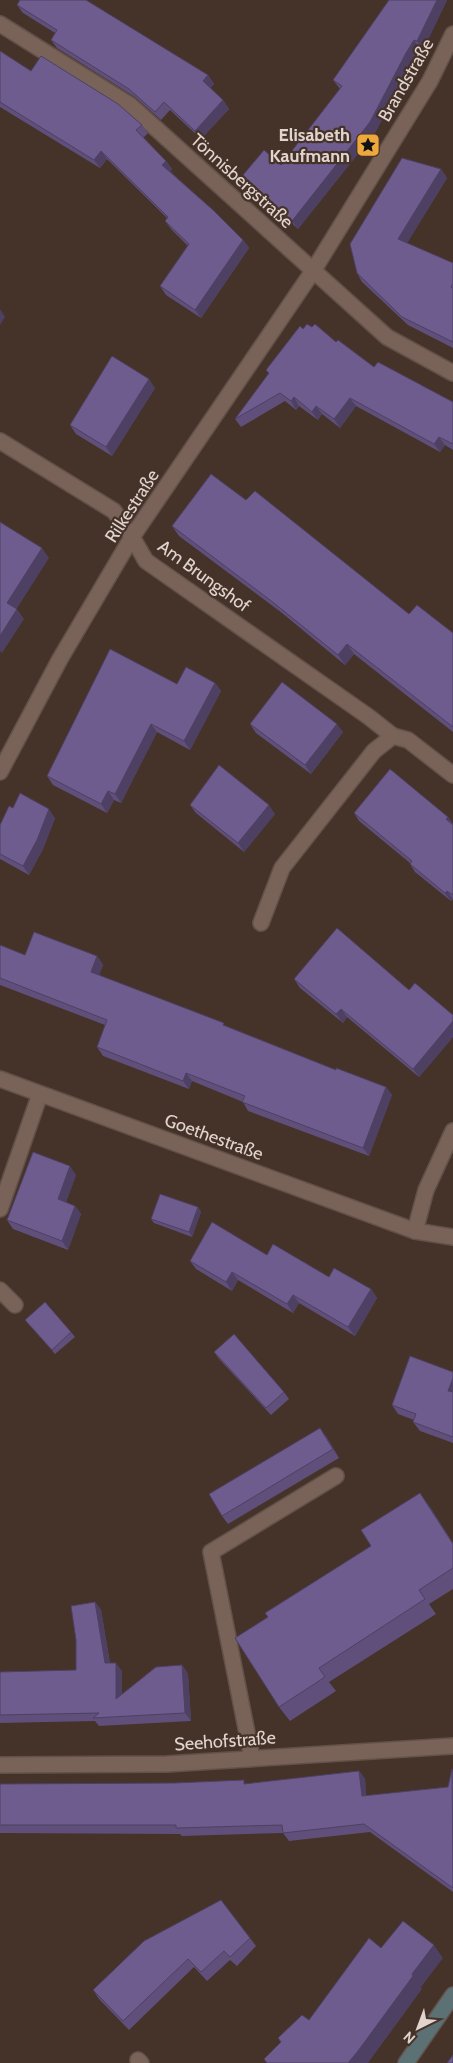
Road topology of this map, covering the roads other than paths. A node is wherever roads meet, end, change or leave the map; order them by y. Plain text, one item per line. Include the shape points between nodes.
1 (0, 24) edge
2 (453, 34) edge
3 (313, 271) junction
4 (453, 373) edge
5 (0, 442) edge
6 (132, 538) junction
7 (393, 736) junction
8 (0, 772) edge
9 (453, 775) edge
10 (261, 923) dead end
11 (0, 1079) edge
12 (40, 1094) junction
13 (453, 1132) edge
14 (0, 1209) edge
15 (415, 1231) junction
16 (453, 1237) edge
17 (0, 1290) edge
18 (15, 1305) dead end
19 (336, 1476) dead end
20 (453, 1746) edge
21 (252, 1758) junction
22 (0, 1765) edge
23 (453, 1995) edge
24 (406, 2063) edge

1 - 3 street, Tönnisbergstraße via 130,105
2 - 3 street, Brandstraße via 430,81
3 - 4 street, Tönnisbergstraße via 387,337
3 - 6 street, Rilkestraße
5 - 6 street, Am Brungshof via 114,512
6 - 7 street, Am Brungshof via 146,561
6 - 8 street, Rilkestraße via 60,659
7 - 9 street, Am Brungshof via 408,740
7 - 10 street via 374,751 282,868
11 - 12 street, Goethestraße
12 - 14 street
12 - 15 street, Goethestraße
13 - 15 street via 426,1190
15 - 16 street, Goethestraße
17 - 18 street
19 - 21 street via 211,1552
20 - 21 street, Seehofstraße
21 - 22 street, Seehofstraße via 167,1764
23 - 24 main road

